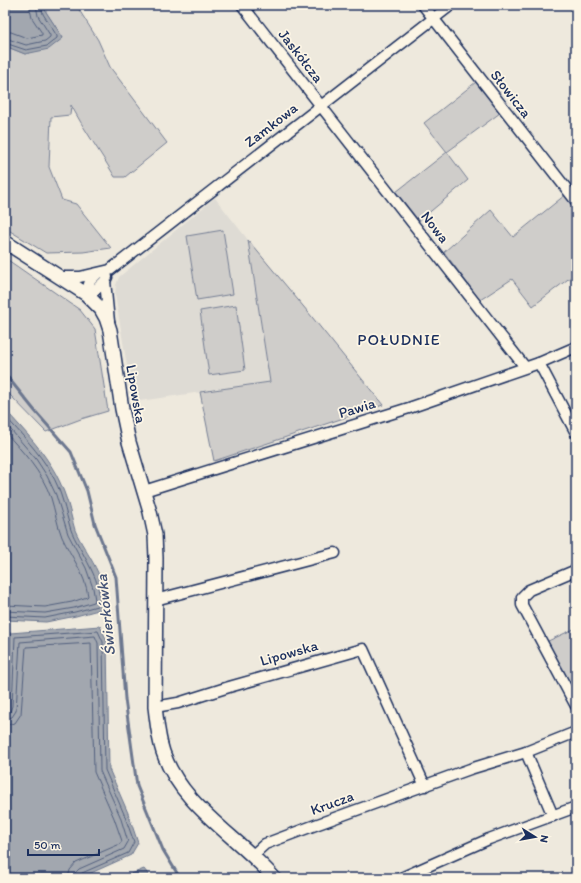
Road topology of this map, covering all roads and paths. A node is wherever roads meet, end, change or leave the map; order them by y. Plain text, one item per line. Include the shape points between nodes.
1 (242, 5) edge
2 (423, 5) edge
3 (451, 5) edge
4 (434, 18) junction
5 (321, 106) junction
6 (575, 198) edge
7 (5, 242) edge
8 (110, 270) junction
9 (97, 274) junction
10 (60, 277) junction
11 (105, 281) junction
12 (87, 295) junction
13 (110, 330) junction
14 (576, 347) edge
15 (539, 363) junction
16 (525, 367) junction
17 (576, 433) edge
18 (144, 491) junction
19 (335, 553) dead end
20 (576, 570) edge
21 (155, 600) junction
22 (576, 706) edge
23 (155, 707) junction
24 (576, 732) edge
25 (526, 752) junction
26 (425, 786) junction
27 (576, 807) edge
28 (553, 816) junction
29 (253, 855) junction
30 (274, 878) edge
31 (401, 878) edge

1 - 5 street, Jaskółcza
2 - 4 street, Słowicza
3 - 4 street, Zamkowa
4 - 5 street, Zamkowa
4 - 6 street, Słowicza
5 - 8 street, Zamkowa
5 - 16 street, Nowa
7 - 10 street, Lipowska
8 - 9 street, Zamkowa
8 - 11 street, Zamkowa
9 - 10 street, Zamkowa
9 - 12 street via 90,281
10 - 12 street, Lipowska
11 - 12 street, Zamkowa
11 - 13 street
12 - 13 street, Lipowska via 101,309
13 - 18 street, Lipowska via 129,442
14 - 15 street, Pawia
15 - 16 street, Pawia
15 - 17 street
16 - 18 street, Pawia via 409,408
18 - 21 street, Lipowska via 155,535
19 - 21 street
20 - 22 street via 529,590 522,597 522,605
21 - 23 street, Lipowska
23 - 26 street, Lipowska via 178,703 363,649
23 - 29 street, Lipowska via 164,753 174,775 204,812
24 - 25 street, Krucza
25 - 26 street, Krucza
25 - 28 street
26 - 29 street, Krucza via 266,844
27 - 28 street
28 - 31 street
29 - 30 street, Lipowska

